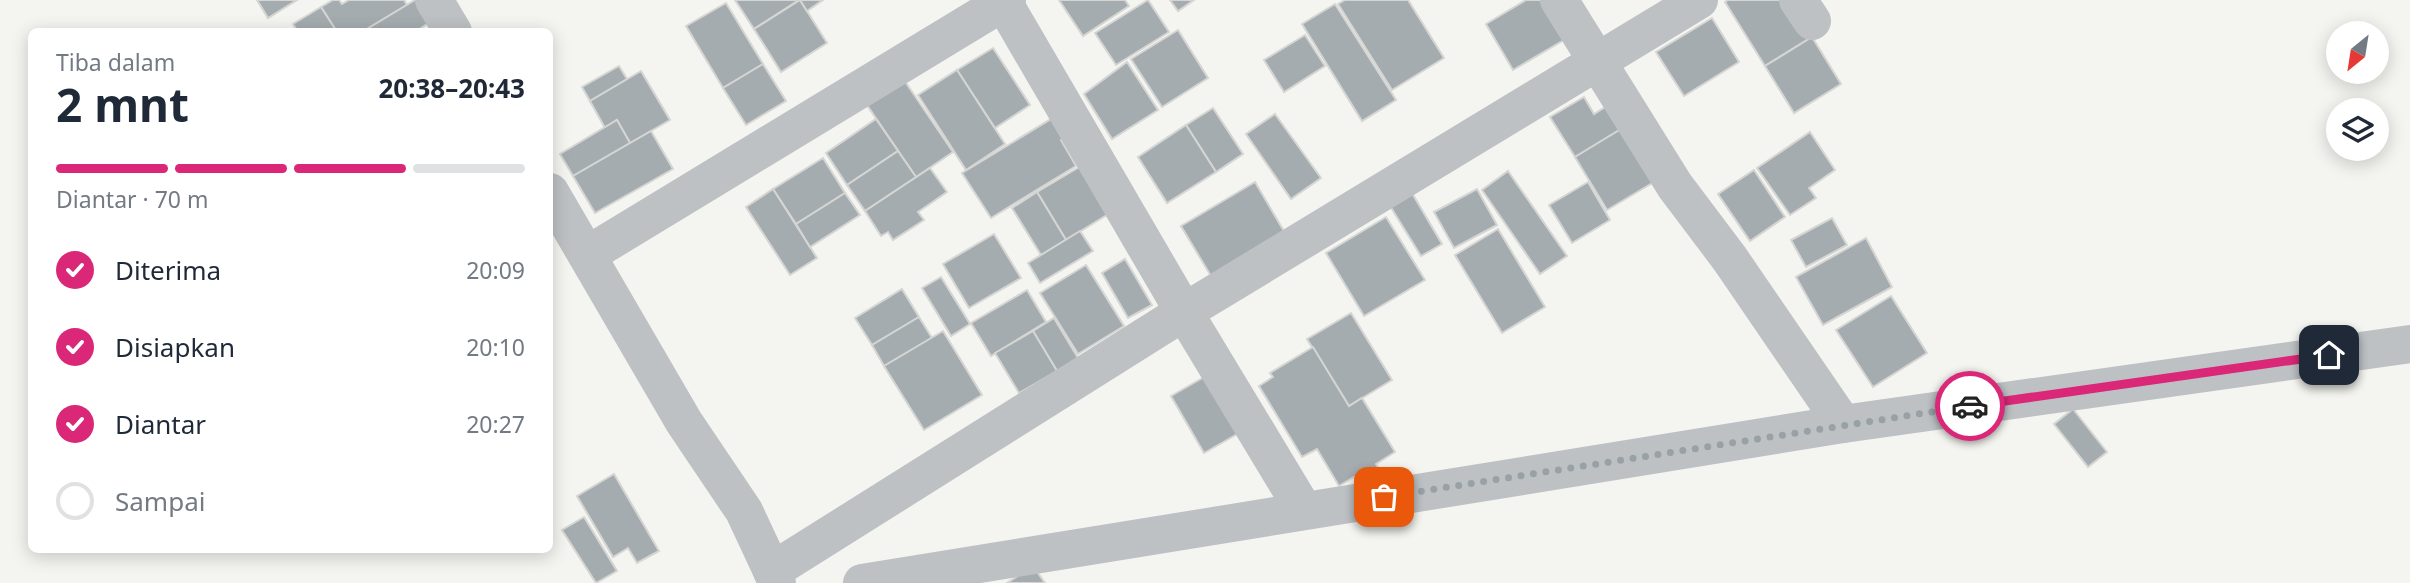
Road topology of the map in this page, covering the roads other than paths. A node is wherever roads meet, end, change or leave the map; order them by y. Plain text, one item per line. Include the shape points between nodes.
1 (434, 0) edge
2 (1559, 0) edge
3 (1699, 0) edge
4 (1004, 1) edge
5 (451, 28) edge
6 (1599, 61) junction
7 (553, 197) edge
8 (587, 255) junction
9 (1184, 312) junction
10 (2410, 344) edge
11 (1843, 424) junction
12 (1303, 509) junction
13 (774, 577) edge
14 (862, 583) edge

1 - 5 street
2 - 6 street
3 - 6 street
4 - 8 street
4 - 9 street
6 - 9 street
6 - 11 street via 1675,186
7 - 8 street
8 - 13 street via 684,422 744,510
9 - 12 street
9 - 13 street
10 - 11 street
11 - 12 street
12 - 14 street

